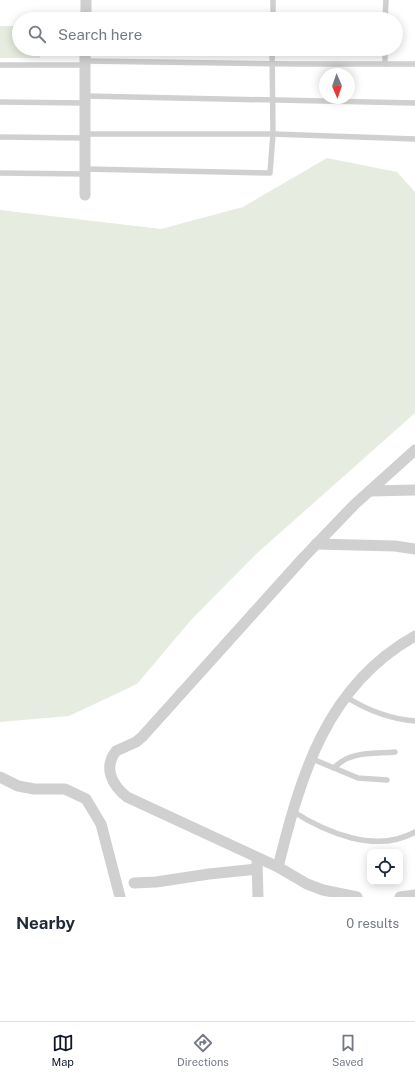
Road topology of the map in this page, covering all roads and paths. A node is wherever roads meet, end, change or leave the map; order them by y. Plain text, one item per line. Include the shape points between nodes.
1 (86, 0) edge
2 (273, 0) edge
3 (386, 0) edge
4 (86, 12) edge
5 (273, 12) edge
6 (385, 12) edge
7 (85, 56) edge
8 (272, 56) edge
9 (385, 56) edge
10 (85, 63) junction
11 (271, 64) junction
12 (385, 64) junction
13 (414, 64) edge
14 (0, 65) edge
15 (85, 100) junction
16 (273, 101) junction
17 (0, 102) edge
18 (415, 103) edge
19 (273, 134) junction
20 (85, 136) junction
21 (0, 137) edge
22 (415, 139) edge
23 (85, 172) junction
24 (0, 173) edge
25 (85, 196) dead end
26 (415, 450) edge
27 (415, 490) edge
28 (370, 491) junction
29 (316, 544) junction
30 (415, 549) edge
31 (415, 636) edge
32 (346, 697) junction
33 (415, 721) edge
34 (395, 752) dead end
35 (310, 758) junction
36 (334, 768) junction
37 (0, 777) edge
38 (387, 780) dead end
39 (292, 811) junction
40 (415, 832) edge
41 (257, 857) junction
42 (278, 867) junction
43 (257, 869) junction
44 (134, 884) dead end
45 (415, 895) edge
46 (120, 897) edge
47 (258, 897) edge
48 (357, 897) edge
49 (400, 897) edge

1 - 4 street
2 - 5 lane
3 - 6 lane
7 - 10 street
8 - 11 lane
9 - 12 lane
10 - 11 lane
10 - 14 lane
10 - 15 street
11 - 12 lane
11 - 16 lane
12 - 13 lane
15 - 16 lane
15 - 17 lane
15 - 20 street
16 - 18 lane
16 - 19 lane
19 - 20 lane
19 - 22 lane
19 - 23 lane via 270,173
20 - 21 lane
20 - 23 street
23 - 24 lane
23 - 25 street
26 - 28 street
27 - 28 street
28 - 29 street
29 - 30 street
29 - 41 street via 142,737 116,751 109,766 113,782 127,797
31 - 32 street via 394,649 359,679
32 - 33 lane via 382,714
32 - 35 street via 328,721
34 - 36 lane via 351,756 340,761
35 - 36 lane
35 - 39 street
36 - 38 lane via 358,778
37 - 46 street via 18,786 65,789 86,799 102,824
39 - 40 lane via 326,829 372,841 397,840
39 - 42 street
41 - 42 street
41 - 43 street
42 - 48 street via 307,884
43 - 44 street
43 - 47 street
45 - 49 street

